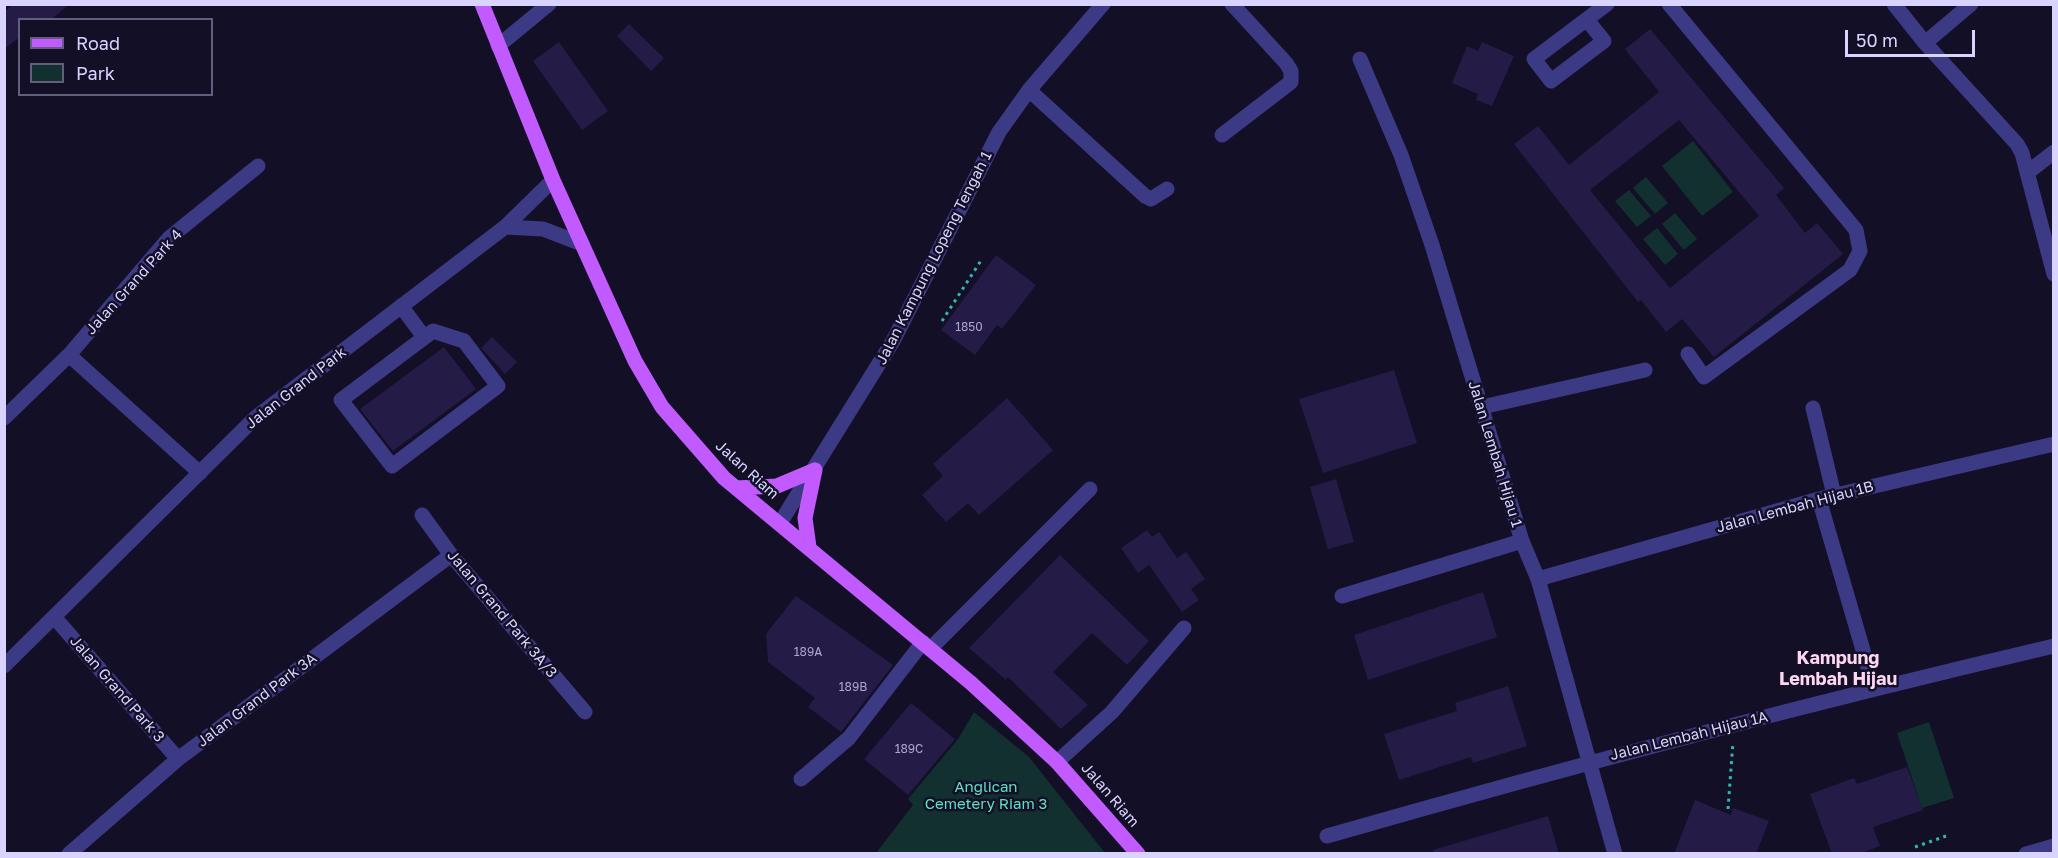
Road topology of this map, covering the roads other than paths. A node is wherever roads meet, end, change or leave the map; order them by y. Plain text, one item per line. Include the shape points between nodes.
1 (482, 4) edge
2 (549, 4) edge
3 (1103, 4) edge
4 (1232, 4) edge
5 (1607, 4) edge
6 (1669, 4) edge
7 (1894, 4) edge
8 (1971, 4) edge
9 (1587, 20) dead end
10 (1925, 43) junction
11 (498, 46) junction
12 (1360, 59) dead end
13 (1029, 90) junction
14 (1222, 135) dead end
15 (2054, 152) edge
16 (258, 166) dead end
17 (2027, 172) junction
18 (553, 180) junction
19 (1167, 189) dead end
20 (505, 227) junction
21 (582, 244) junction
22 (2054, 274) edge
23 (401, 306) junction
24 (424, 337) junction
25 (1688, 354) dead end
26 (69, 355) junction
27 (1645, 370) dead end
28 (1482, 407) junction
29 (1813, 408) dead end
30 (4, 418) edge
31 (2054, 444) edge
32 (815, 470) junction
33 (200, 473) junction
34 (736, 488) junction
35 (1090, 489) dead end
36 (1827, 497) junction
37 (422, 515) dead end
38 (780, 523) junction
39 (1522, 541) junction
40 (809, 547) junction
41 (451, 555) junction
42 (1538, 579) junction
43 (1342, 596) dead end
44 (55, 618) junction
45 (1184, 628) dead end
46 (926, 645) junction
47 (2054, 646) edge
48 (4, 666) edge
49 (1874, 688) junction
50 (585, 712) dead end
51 (178, 759) junction
52 (1589, 761) junction
53 (1057, 762) junction
54 (801, 779) dead end
55 (1327, 836) dead end
56 (2054, 846) edge
57 (69, 854) edge
58 (1137, 854) edge
59 (1615, 854) edge
60 (2026, 854) edge

1 - 11 main road, Jalan Riam
2 - 11 street
3 - 13 street, Jalan Kampung Lopeng Tengah 1
4 - 14 street via 1286,63 1291,82
5 - 9 street
6 - 25 street via 1856,230 1860,251 1850,270 1704,377
7 - 10 street
8 - 10 street
10 - 17 street via 2017,144
11 - 18 main road, Jalan Riam
12 - 28 street, Jalan Lembah Hijau 1 via 1416,200
13 - 19 street via 1145,196 1151,199
13 - 32 street, Jalan Kampung Lopeng Tengah 1 via 999,132 893,341
15 - 17 street
16 - 26 street, Jalan Grand Park 4 via 169,238
17 - 22 street
18 - 20 street, Jalan Grand Park
18 - 21 main road, Jalan Riam
20 - 21 street via 543,229
20 - 23 street, Jalan Grand Park
21 - 34 main road, Jalan Riam via 635,361 662,407
23 - 24 street
23 - 33 street, Jalan Grand Park via 255,418
24 - 24 street via 433,331 464,341 498,386 392,466 341,400
26 - 30 street, Jalan Grand Park 4
26 - 33 street
27 - 28 street
28 - 39 street, Jalan Lembah Hijau 1
29 - 36 street
31 - 36 street, Jalan Lembah Hijau 1B
32 - 34 main road via 777,486
32 - 38 street, Jalan Kampung Lopeng Tengah 1
32 - 40 main road via 805,519
33 - 44 street, Jalan Grand Park
34 - 38 main road, Jalan Riam
35 - 46 street
36 - 42 street, Jalan Lembah Hijau 1B
36 - 49 street
37 - 41 street, Jalan Grand Park 3A/3
38 - 40 main road, Jalan Riam
39 - 42 street, Jalan Lembah Hijau 1
39 - 43 street
40 - 46 main road, Jalan Riam
41 - 50 street, Jalan Grand Park 3A/3
41 - 51 street, Jalan Grand Park 3A
42 - 52 street, Jalan Lembah Hijau 1
44 - 48 street, Jalan Grand Park
44 - 51 street, Jalan Grand Park 3
45 - 53 street via 1112,711
46 - 53 main road, Jalan Riam
46 - 54 street via 849,738
47 - 49 street, Jalan Lembah Hijau 1A
49 - 52 street, Jalan Lembah Hijau 1A
51 - 57 street, Jalan Grand Park 3A
52 - 55 street, Jalan Lembah Hijau 1A
52 - 59 street, Jalan Lembah Hijau 1
53 - 58 main road, Jalan Riam
56 - 60 street

